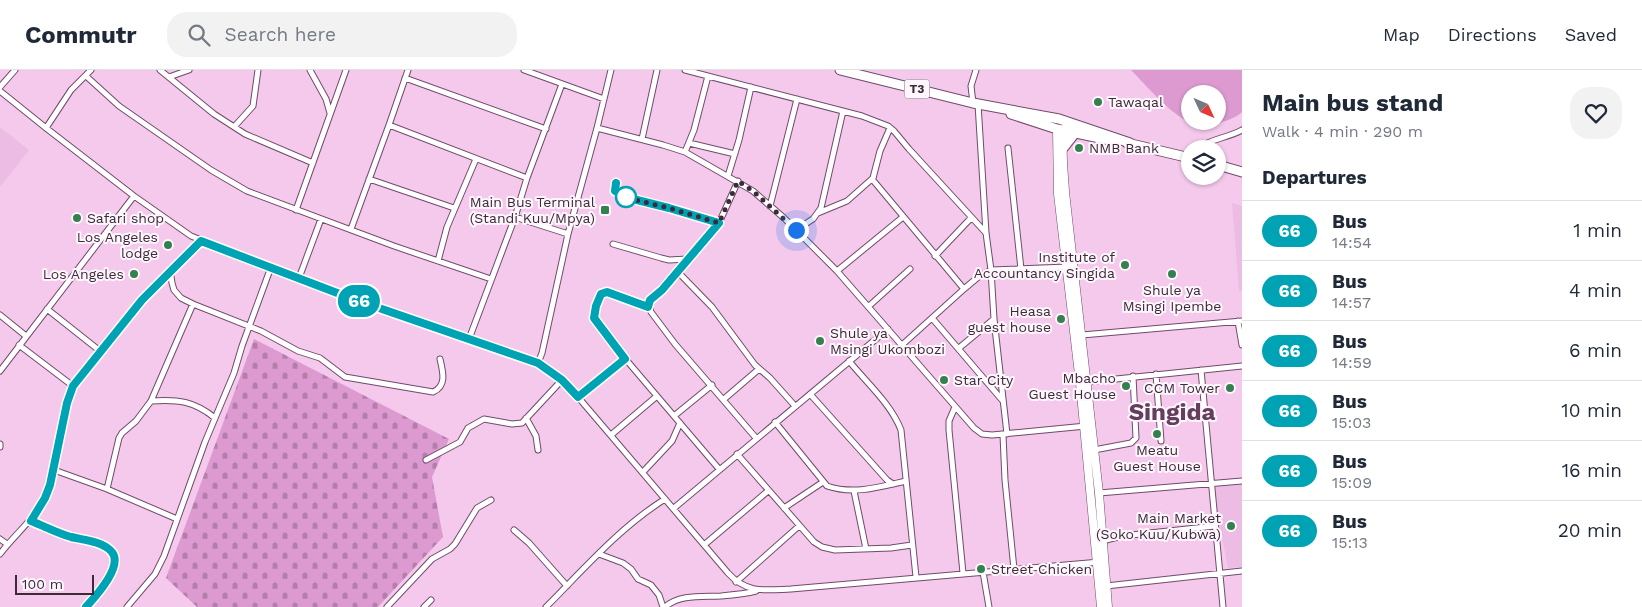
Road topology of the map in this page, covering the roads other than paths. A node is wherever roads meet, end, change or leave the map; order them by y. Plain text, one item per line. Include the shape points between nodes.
1 (14, 70) edge
2 (91, 70) edge
3 (160, 70) edge
4 (189, 70) edge
5 (258, 70) edge
6 (310, 70) edge
7 (346, 70) edge
8 (408, 70) edge
9 (524, 70) edge
10 (611, 70) edge
11 (657, 70) edge
12 (685, 70) edge
13 (840, 70) edge
14 (976, 70) edge
15 (86, 76) junction
16 (708, 76) junction
17 (169, 77) junction
18 (405, 78) junction
19 (562, 84) junction
20 (752, 88) junction
21 (0, 89) edge
22 (604, 99) junction
23 (797, 99) junction
24 (976, 103) junction
25 (994, 107) junction
26 (843, 111) junction
27 (330, 113) junction
28 (389, 125) junction
29 (234, 127) junction
30 (1063, 127) junction
31 (46, 128) junction
32 (597, 128) junction
33 (890, 128) junction
34 (546, 129) junction
35 (1242, 130) edge
36 (1075, 133) junction
37 (642, 140) junction
38 (1216, 140) edge
39 (689, 143) junction
40 (1130, 143) junction
41 (1064, 147) junction
42 (1008, 148) dead end
43 (685, 152) junction
44 (735, 154) junction
45 (1181, 154) edge
46 (476, 159) junction
47 (312, 163) junction
48 (1226, 167) edge
49 (1242, 172) edge
50 (728, 176) junction
51 (527, 178) junction
52 (369, 179) junction
53 (872, 179) junction
54 (738, 181) junction
55 (616, 183) dead end
56 (134, 196) junction
57 (770, 206) junction
58 (454, 208) junction
59 (296, 210) junction
60 (818, 214) junction
61 (903, 216) junction
62 (515, 217) junction
63 (971, 218) junction
64 (321, 219) junction
65 (719, 223) junction
66 (351, 229) junction
67 (796, 230) junction
68 (986, 233) junction
69 (568, 234) junction
70 (201, 241) junction
71 (613, 244) dead end
72 (935, 256) junction
73 (688, 259) junction
74 (438, 261) junction
75 (271, 267) junction
76 (1070, 267) junction
77 (910, 269) dead end
78 (1021, 269) junction
79 (170, 270) junction
80 (991, 270) junction
81 (677, 271) junction
82 (837, 271) junction
83 (299, 278) junction
84 (490, 279) junction
85 (964, 289) junction
86 (193, 304) junction
87 (869, 306) junction
88 (648, 307) junction
89 (47, 309) junction
90 (0, 315) edge
91 (932, 318) junction
92 (994, 319) junction
93 (1240, 321) edge
94 (249, 326) junction
95 (888, 329) junction
96 (1082, 335) junction
97 (26, 336) junction
98 (469, 339) junction
99 (19, 345) junction
100 (902, 345) junction
101 (1242, 345) edge
102 (959, 348) junction
103 (100, 351) junction
104 (440, 359) dead end
105 (625, 359) junction
106 (849, 362) junction
107 (538, 363) junction
108 (1242, 366) edge
109 (759, 369) junction
110 (1201, 370) junction
111 (0, 371) edge
112 (1156, 374) junction
113 (1133, 376) junction
114 (562, 380) junction
115 (1087, 382) junction
116 (712, 385) junction
117 (73, 386) junction
118 (810, 394) junction
119 (657, 396) junction
120 (578, 397) junction
121 (724, 399) junction
122 (151, 401) junction
123 (1004, 402) junction
124 (795, 406) junction
125 (955, 407) junction
126 (674, 416) junction
127 (215, 418) junction
128 (526, 418) junction
129 (775, 422) junction
130 (680, 423) junction
131 (1088, 426) junction
132 (1005, 434) junction
133 (611, 435) junction
134 (756, 438) junction
135 (1161, 441) dead end
136 (538, 450) dead end
137 (1094, 450) junction
138 (737, 454) junction
139 (426, 460) dead end
140 (719, 469) junction
141 (54, 470) junction
142 (642, 472) junction
143 (906, 481) junction
144 (1242, 481) edge
145 (823, 482) junction
146 (893, 484) junction
147 (1211, 484) junction
148 (107, 489) junction
149 (768, 491) junction
150 (854, 491) junction
151 (1099, 493) junction
152 (665, 499) junction
153 (491, 500) dead end
154 (674, 508) junction
155 (784, 508) junction
156 (176, 519) junction
157 (31, 521) junction
158 (800, 526) junction
159 (1215, 526) junction
160 (514, 530) dead end
161 (0, 539) edge
162 (1102, 540) junction
163 (7, 544) junction
164 (704, 545) junction
165 (912, 545) junction
166 (866, 549) junction
167 (0, 554) edge
168 (599, 554) junction
169 (1100, 562) junction
170 (1014, 569) junction
171 (1242, 571) edge
172 (983, 572) junction
173 (963, 573) junction
174 (1219, 573) junction
175 (916, 577) junction
176 (736, 582) junction
177 (567, 586) junction
178 (1106, 586) junction
179 (757, 591) junction
180 (431, 600) dead end
181 (86, 607) edge
182 (127, 607) edge
183 (387, 607) edge
184 (424, 607) edge
185 (546, 607) edge
186 (664, 607) edge
187 (989, 607) edge
188 (1102, 607) edge
189 (1108, 607) edge
190 (1223, 607) edge

1 - 21 street
2 - 15 street
3 - 17 street
4 - 17 street
5 - 29 street via 253,106
6 - 27 street
7 - 27 street
8 - 18 street
9 - 19 street
10 - 22 street
11 - 37 street
12 - 16 street
13 - 24 highway, T3
14 - 24 street via 971,86
15 - 31 street via 66,97
15 - 59 street via 119,106 211,170 248,191
16 - 20 street
16 - 39 street
17 - 29 street
18 - 28 street
18 - 34 street
19 - 22 street
19 - 34 street
20 - 23 street
20 - 44 street
21 - 31 street
22 - 32 street
23 - 26 street
23 - 57 street
24 - 25 highway, T3
24 - 68 street
25 - 30 highway, T3 via 1032,122
25 - 30 highway, T3 via 1042,115
26 - 33 street via 873,119
26 - 60 street
27 - 47 street
28 - 46 street
28 - 52 street
29 - 47 street via 254,139
30 - 36 highway, T3
30 - 40 highway, T3
30 - 41 main road
30 - 76 main road via 1058,194
31 - 56 street
32 - 37 street
32 - 69 street
33 - 53 street
33 - 63 street
34 - 51 street
35 - 38 street
36 - 40 highway, T3
36 - 41 highway
37 - 43 street
39 - 43 street
39 - 44 street
40 - 45 highway, T3
41 - 76 main road
42 - 78 street
43 - 50 street
44 - 50 street
46 - 51 street
46 - 58 street
47 - 59 street
48 - 49 highway
50 - 54 street
51 - 62 street
52 - 58 street
52 - 66 street
53 - 60 street via 846,201
53 - 61 street
54 - 57 street
54 - 65 street
55 - 65 street via 615,191 623,197
56 - 70 street
56 - 89 street
57 - 67 street
58 - 74 street
59 - 64 street
60 - 67 street
61 - 72 street
61 - 82 street
62 - 69 street
62 - 84 street
63 - 68 street
63 - 72 street
64 - 66 street
64 - 83 street
65 - 73 street
66 - 74 street
67 - 82 street
68 - 80 street
69 - 107 street
70 - 75 street
70 - 79 street
71 - 73 street via 669,260
72 - 85 street
73 - 81 street
74 - 84 street
75 - 83 street
75 - 94 street
76 - 78 street
76 - 96 main road
76 - 131 main road
77 - 87 street
78 - 80 street
79 - 86 street via 174,290
79 - 103 street
80 - 85 street
80 - 92 street
81 - 88 street via 650,300
81 - 109 street via 712,307
82 - 87 street
83 - 98 street
84 - 98 street
85 - 91 street
86 - 94 street
86 - 122 street
87 - 95 street
88 - 105 street via 607,292 599,298 594,318
88 - 116 street via 675,344
89 - 97 street
89 - 103 street
90 - 97 street
91 - 100 street
91 - 102 street
92 - 102 street
92 - 123 street
93 - 96 street
93 - 101 street
94 - 104 street via 298,351 320,358 345,377 375,383 433,392 441,386 443,379
94 - 127 street
95 - 100 street
95 - 106 street
96 - 115 main road
97 - 99 street
98 - 107 street
99 - 111 street
99 - 117 street
100 - 125 street
102 - 123 street
103 - 117 street
105 - 119 street
105 - 120 street
106 - 118 street
106 - 143 street via 898,421
107 - 114 street
108 - 110 street
109 - 121 street
109 - 124 street
110 - 112 street
110 - 147 street
112 - 113 street
112 - 135 street
113 - 115 street
113 - 137 street via 1136,438 1130,443
114 - 120 street
114 - 128 street
115 - 131 main road
116 - 121 street
116 - 126 street
117 - 141 street
118 - 124 street
118 - 146 street
119 - 126 street
119 - 133 street
120 - 133 street
121 - 134 street
122 - 127 street via 171,399 190,403
122 - 148 street via 119,438
123 - 132 street
124 - 129 street
125 - 132 street via 982,434
125 - 173 street via 949,430
126 - 130 street
127 - 156 street
128 - 136 street via 536,436
128 - 139 street via 520,424 484,419 468,428 460,442
129 - 134 street
129 - 145 street
130 - 140 street
130 - 142 street via 672,441
131 - 132 street
131 - 137 main road
131 - 169 main road
132 - 170 street via 1005,480
133 - 142 street
134 - 138 street
137 - 151 main road
138 - 140 street
138 - 149 street
140 - 154 street
141 - 148 street
141 - 157 street via 45,498
142 - 152 street
143 - 146 street
143 - 165 street
144 - 147 street
145 - 150 street via 837,489
145 - 155 street
146 - 150 street
147 - 151 street
147 - 159 street
148 - 156 street
149 - 155 street
149 - 164 street
150 - 166 street
151 - 162 main road
152 - 154 street
152 - 168 street via 638,517
153 - 183 street via 477,508 455,544 432,559
154 - 164 street
155 - 158 street
156 - 182 street via 159,567
157 - 163 street
157 - 181 street via 112,551 114,566 109,578
158 - 166 street via 822,547
158 - 176 street
159 - 162 street
159 - 174 street
160 - 177 street
161 - 163 street
162 - 169 main road
163 - 167 street
164 - 176 street
165 - 166 street
165 - 175 street
168 - 177 street
168 - 186 street via 623,563 638,580 650,585
169 - 170 street
169 - 178 main road
169 - 188 main road
170 - 172 street
171 - 174 street
172 - 173 street
172 - 187 street
173 - 175 street
174 - 178 street
174 - 190 street
175 - 179 street
176 - 179 street
177 - 185 street
178 - 189 main road
179 - 186 street via 686,597
180 - 184 street

